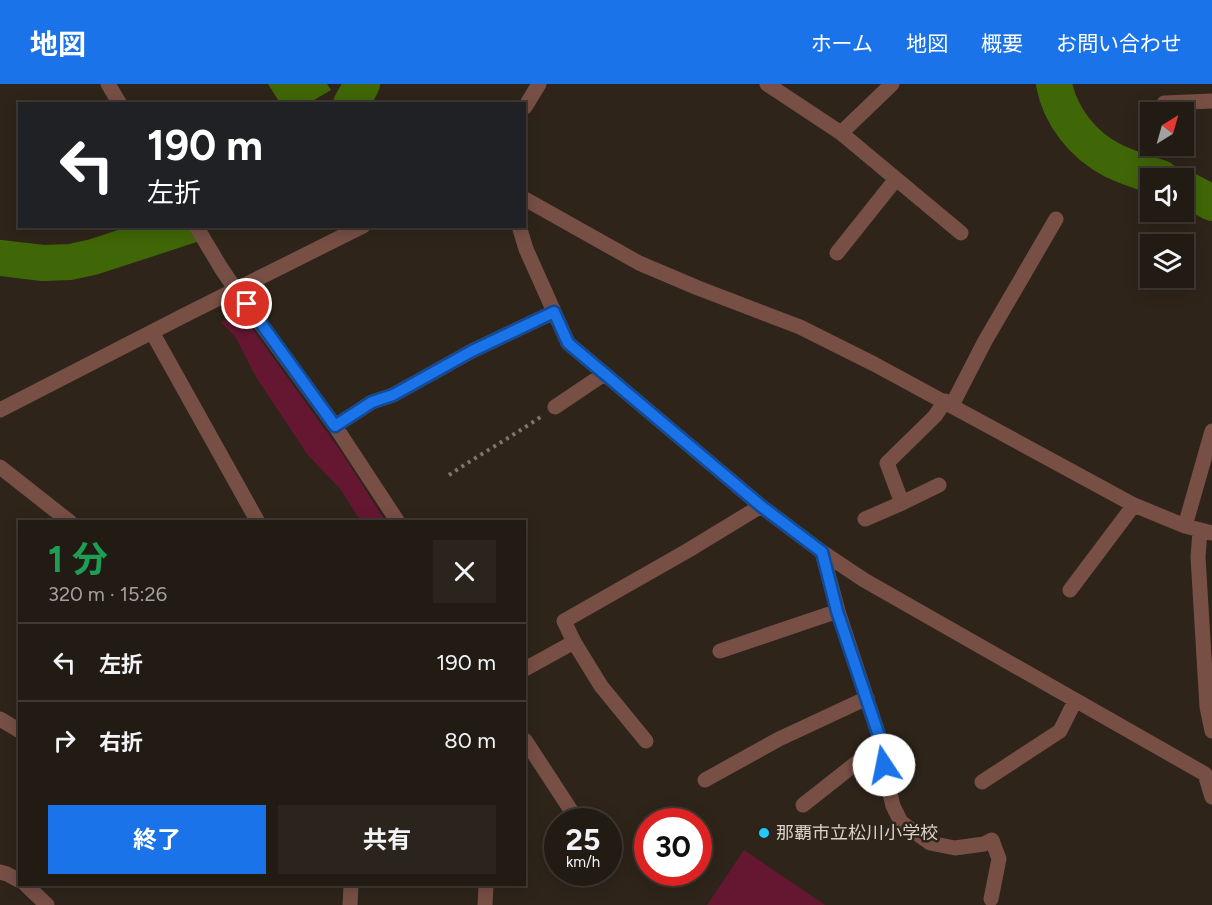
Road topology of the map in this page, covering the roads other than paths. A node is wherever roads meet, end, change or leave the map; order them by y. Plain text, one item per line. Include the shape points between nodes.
1 (108, 84) edge
2 (539, 84) edge
3 (767, 84) edge
4 (892, 84) edge
5 (1212, 101) edge
6 (119, 102) edge
7 (1188, 102) edge
8 (526, 104) edge
9 (841, 133) junction
10 (896, 179) junction
11 (526, 200) edge
12 (1056, 219) dead end
13 (359, 228) edge
14 (520, 228) edge
15 (200, 233) edge
16 (960, 233) dead end
17 (837, 253) dead end
18 (236, 290) junction
19 (554, 312) junction
20 (152, 332) junction
21 (604, 374) junction
22 (948, 403) junction
23 (555, 407) road end
24 (0, 410) edge
25 (335, 426) junction
26 (1212, 432) edge
27 (0, 467) edge
28 (939, 485) dead end
29 (903, 503) junction
30 (1134, 505) junction
31 (761, 506) junction
32 (865, 519) dead end
33 (67, 520) edge
34 (257, 520) edge
35 (397, 520) edge
36 (1199, 530) edge
37 (822, 552) junction
38 (1070, 590) dead end
39 (837, 611) junction
40 (574, 642) junction
41 (720, 651) dead end
42 (1208, 661) edge
43 (526, 668) edge
44 (867, 698) junction
45 (1075, 700) junction
46 (0, 719) edge
47 (18, 729) edge
48 (1212, 731) edge
49 (646, 741) dead end
50 (526, 742) edge
51 (879, 745) junction
52 (1209, 771) edge
53 (705, 780) dead end
54 (982, 782) dead end
55 (1212, 797) edge
56 (803, 806) dead end
57 (569, 808) edge
58 (0, 872) edge
59 (18, 880) edge
60 (27, 886) edge
61 (351, 886) edge
62 (486, 886) edge
63 (991, 899) dead end
64 (47, 905) edge
65 (350, 905) edge
66 (485, 905) edge

1 - 6 street
2 - 8 street
3 - 9 street
4 - 9 street
5 - 7 street
9 - 10 street
10 - 16 street
10 - 17 street
11 - 22 street via 639,263 800,327
12 - 22 street
13 - 18 street
14 - 19 street
15 - 18 street
18 - 20 street
18 - 25 street
19 - 21 street via 568,343
19 - 25 street via 393,395 372,402
20 - 24 street
20 - 34 street
21 - 23 street
21 - 31 street
22 - 29 street via 887,464
22 - 30 street
25 - 35 street
26 - 36 street
27 - 33 street
28 - 29 street
29 - 32 street
30 - 36 street
30 - 38 street
31 - 37 street
31 - 40 street via 564,621
36 - 42 street
37 - 39 street
37 - 45 street
39 - 41 street
39 - 44 street
40 - 43 street
40 - 49 street via 601,686
42 - 48 street via 1207,707
44 - 51 street
44 - 53 street
45 - 52 street
45 - 54 street via 1060,730
46 - 47 street
50 - 57 street
51 - 56 street
51 - 63 street via 893,806 901,822 930,843 955,848 992,840 999,859
52 - 55 street
58 - 59 street
60 - 64 street
61 - 65 street
62 - 66 street

